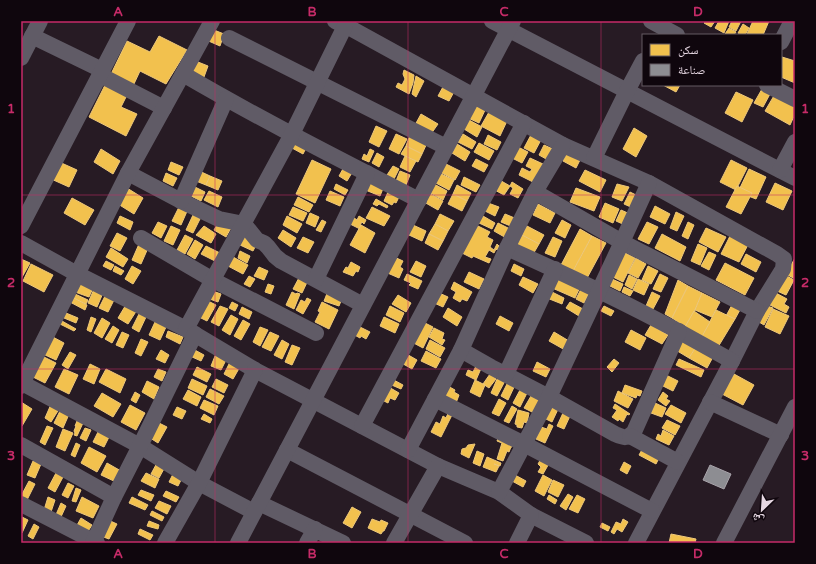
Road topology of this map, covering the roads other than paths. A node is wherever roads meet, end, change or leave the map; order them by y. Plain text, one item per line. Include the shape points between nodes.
1 (40, 21) edge
2 (128, 21) edge
3 (212, 21) edge
4 (492, 21) edge
5 (789, 22) edge
6 (347, 24) edge
7 (511, 25) edge
8 (658, 26) edge
9 (674, 34) edge
10 (229, 38) dead end
11 (782, 40) edge
12 (25, 45) edge
13 (642, 63) edge
14 (101, 73) junction
15 (183, 74) junction
16 (317, 83) junction
17 (769, 86) edge
18 (627, 91) junction
19 (473, 96) junction
20 (226, 99) junction
21 (795, 99) edge
22 (164, 108) junction
23 (524, 123) junction
24 (292, 134) junction
25 (795, 142) edge
26 (563, 145) junction
27 (446, 147) junction
28 (594, 158) junction
29 (780, 170) junction
30 (128, 173) junction
31 (366, 173) junction
32 (795, 178) edge
33 (649, 183) junction
34 (535, 192) junction
35 (419, 200) junction
36 (181, 201) junction
37 (244, 224) junction
38 (21, 226) edge
39 (141, 238) dead end
40 (622, 242) junction
41 (21, 243) edge
42 (507, 248) junction
43 (555, 269) junction
44 (77, 274) junction
45 (213, 280) junction
46 (316, 280) junction
47 (599, 291) junction
48 (363, 305) junction
49 (757, 311) junction
50 (190, 331) junction
51 (679, 331) junction
52 (316, 333) dead end
53 (461, 350) junction
54 (732, 361) junction
55 (255, 370) junction
56 (506, 374) junction
57 (22, 385) edge
58 (549, 397) junction
59 (435, 399) junction
60 (313, 400) junction
61 (710, 402) junction
62 (795, 407) edge
63 (362, 426) junction
64 (781, 435) junction
65 (630, 436) junction
66 (524, 444) junction
67 (21, 445) edge
68 (140, 446) junction
69 (287, 450) junction
70 (408, 450) junction
71 (678, 462) junction
72 (438, 466) junction
73 (199, 483) junction
74 (499, 492) junction
75 (114, 497) junction
76 (21, 504) edge
77 (257, 508) junction
78 (652, 511) junction
79 (410, 514) junction
80 (531, 515) junction
81 (311, 536) edge
82 (95, 542) edge
83 (165, 543) edge
84 (238, 543) edge
85 (343, 543) edge
86 (394, 543) edge
87 (465, 543) edge
88 (517, 543) edge
89 (586, 543) edge
90 (636, 543) edge
91 (724, 543) edge

1 - 12 street
2 - 14 street
3 - 15 street
4 - 7 street
5 - 11 street
6 - 16 street
6 - 19 street
7 - 18 street
7 - 19 street
8 - 9 street
10 - 16 street
12 - 14 street
13 - 18 street
14 - 22 street
14 - 38 street
15 - 20 street
15 - 22 street
16 - 24 street
16 - 27 street
17 - 21 street
18 - 28 street
18 - 29 street
19 - 23 street
19 - 27 street
20 - 24 street
20 - 36 street
22 - 30 street
23 - 26 street
23 - 63 street
24 - 31 street
24 - 37 street
25 - 29 street
26 - 28 street
26 - 34 street
27 - 35 street
28 - 33 street
29 - 32 street
30 - 36 street
30 - 44 street
31 - 35 street
31 - 46 street
33 - 40 street
33 - 49 street via 784,259 783,270
34 - 40 street
34 - 42 street
35 - 48 street
36 - 37 street via 219,219
37 - 45 street
37 - 46 street via 274,256
39 - 45 street
40 - 47 street
40 - 49 street
41 - 44 street
42 - 43 street
42 - 53 street
43 - 47 street
43 - 56 street
44 - 50 street
44 - 57 street
45 - 50 street
45 - 52 street
46 - 48 street
47 - 51 street
47 - 58 street
48 - 60 street
49 - 54 street
50 - 55 street
50 - 68 street
51 - 54 street
51 - 65 street
53 - 56 street
53 - 59 street
54 - 61 street
55 - 60 street
55 - 73 street
56 - 58 street
57 - 68 street
58 - 65 street via 615,434 625,438
58 - 66 street
59 - 66 street
59 - 70 street
60 - 63 street
60 - 69 street
61 - 64 street
61 - 71 street
62 - 64 street
63 - 70 street
64 - 91 street
65 - 71 street
66 - 74 street
66 - 78 street
67 - 75 street
68 - 73 street
68 - 75 street
69 - 77 street
69 - 79 street
70 - 72 street
71 - 78 street
72 - 74 street
72 - 79 street
73 - 77 street
73 - 83 street
74 - 80 street
75 - 82 street
76 - 82 street
77 - 81 street
77 - 84 street
78 - 90 street
79 - 86 street
79 - 87 street
80 - 88 street
80 - 89 street
81 - 85 street

